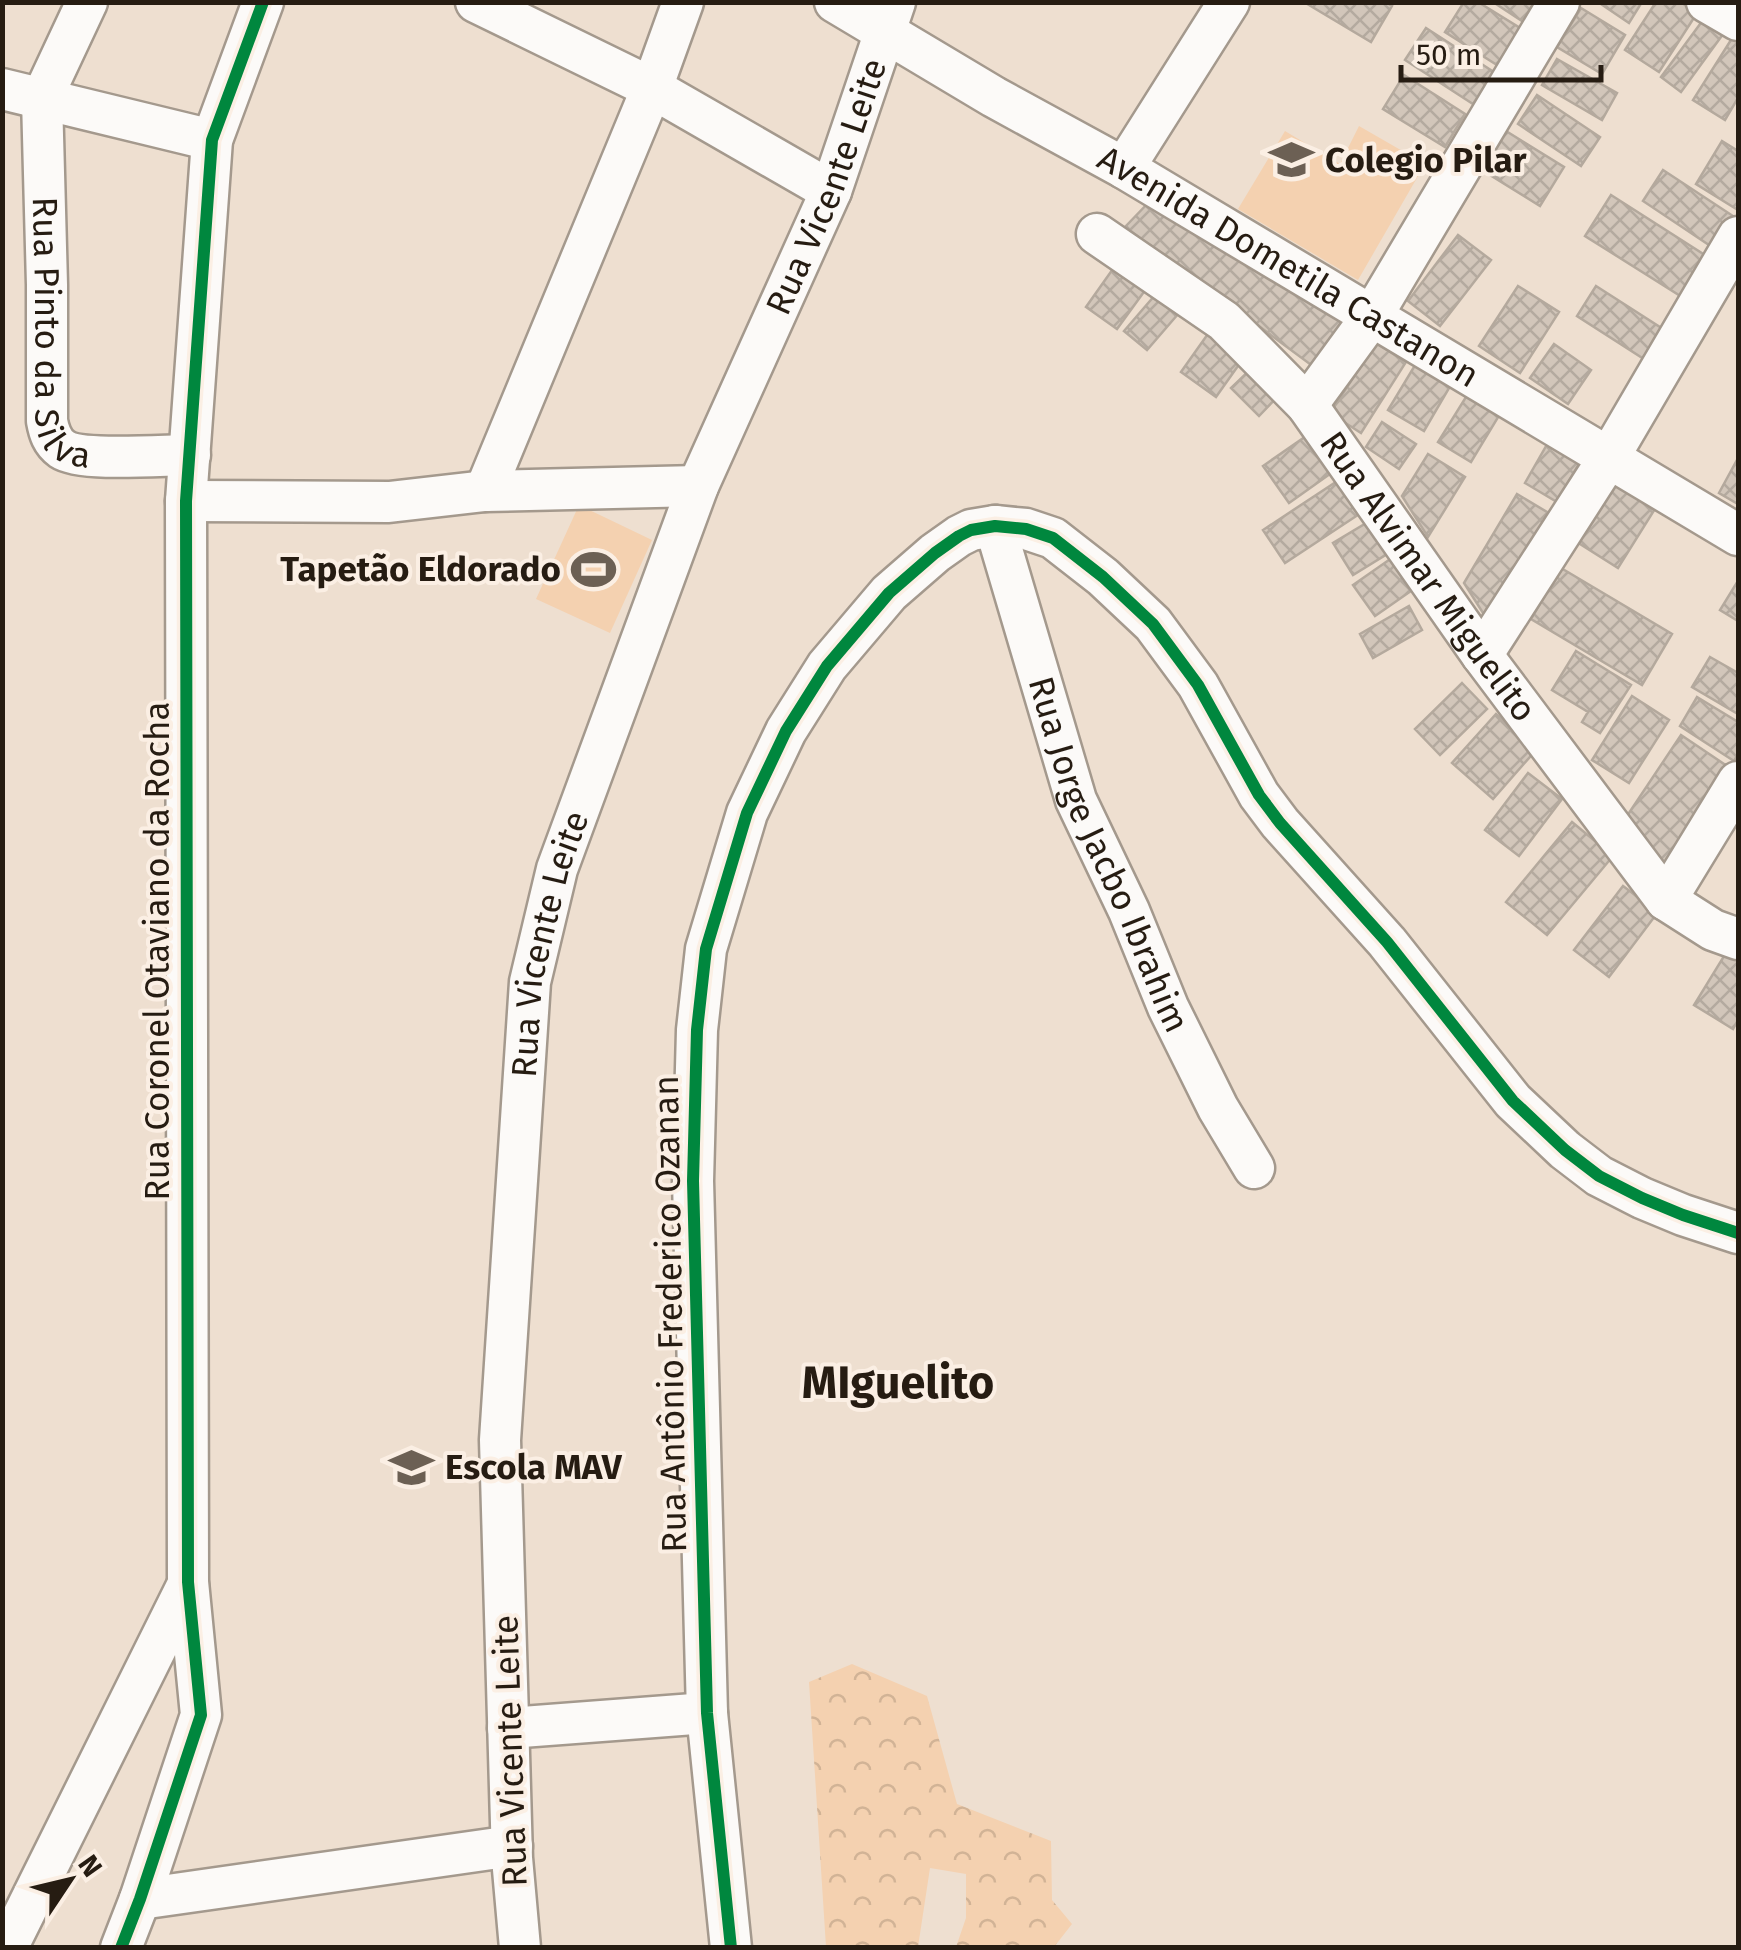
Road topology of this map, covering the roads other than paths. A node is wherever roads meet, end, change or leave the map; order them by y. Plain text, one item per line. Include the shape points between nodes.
1 (87, 2) edge
2 (263, 2) edge
3 (476, 2) edge
4 (683, 2) edge
5 (835, 2) edge
6 (1229, 2) edge
7 (1558, 2) edge
8 (1706, 2) edge
9 (889, 17) edge
10 (1738, 20) edge
11 (652, 88) junction
12 (2, 89) edge
13 (42, 98) junction
14 (212, 140) junction
15 (1124, 168) junction
16 (831, 191) junction
17 (1097, 234) dead end
18 (1738, 237) edge
19 (1372, 316) junction
20 (1307, 404) junction
21 (190, 455) junction
22 (1608, 459) junction
23 (698, 486) junction
24 (485, 491) junction
25 (186, 501) junction
26 (995, 526) junction
27 (1738, 535) edge
28 (1482, 655) junction
29 (1738, 782) edge
30 (1666, 900) junction
31 (1738, 939) edge
32 (1254, 1168) dead end
33 (1738, 1233) edge
34 (188, 1582) junction
35 (707, 1713) junction
36 (508, 1728) junction
37 (512, 1846) junction
38 (140, 1899) junction
39 (8, 1948) edge
40 (121, 1948) edge
41 (520, 1948) edge
42 (732, 1948) edge

1 - 13 street
2 - 14 street, Rua Coronel Otaviano da Rocha
3 - 11 street
4 - 11 street
5 - 9 street, Avenida Dometila Castanon
6 - 15 street
7 - 19 street
8 - 10 street
9 - 15 street, Avenida Dometila Castanon via 994,96
9 - 16 street, Rua Vicente Leite
11 - 16 street
11 - 24 street
12 - 13 street
13 - 14 street
13 - 21 street, Rua Pinto da Silva via 50,433 58,446 86,456
14 - 21 street, Rua Coronel Otaviano da Rocha
15 - 19 street, Avenida Dometila Castanon
16 - 23 street, Rua Vicente Leite
17 - 20 street, Rua Alvimar Miguelito via 1224,322
18 - 22 street
19 - 20 street
19 - 22 street, Avenida Dometila Castanon
20 - 28 street, Rua Alvimar Miguelito
21 - 25 street, Rua Coronel Otaviano da Rocha
22 - 27 street, Avenida Dometila Castanon
22 - 28 street
23 - 24 street
23 - 36 street, Rua Vicente Leite via 557,870 530,982 500,1440
24 - 25 street via 389,502
25 - 34 street, Rua Coronel Otaviano da Rocha
26 - 32 street, Rua Jorge Jacbo Ibrahim via 1076,800 1168,1007
26 - 33 street via 1054,538 1153,624 1198,685 1258,795 1513,1101 1564,1150 1642,1198
26 - 35 street, Rua Antônio Frederico Ozanan via 971,530 935,554 890,593 827,666 747,813 706,949 694,1181
28 - 30 street, Rua Alvimar Miguelito
29 - 30 street
30 - 31 street, Rua Alvimar Miguelito
34 - 38 street, Rua Coronel Otaviano da Rocha via 201,1715
34 - 39 street
35 - 36 street
35 - 42 street, Rua Antônio Frederico Ozanan
36 - 37 street, Rua Vicente Leite
37 - 38 street
37 - 41 street, Rua Vicente Leite
38 - 40 street, Rua Coronel Otaviano da Rocha

